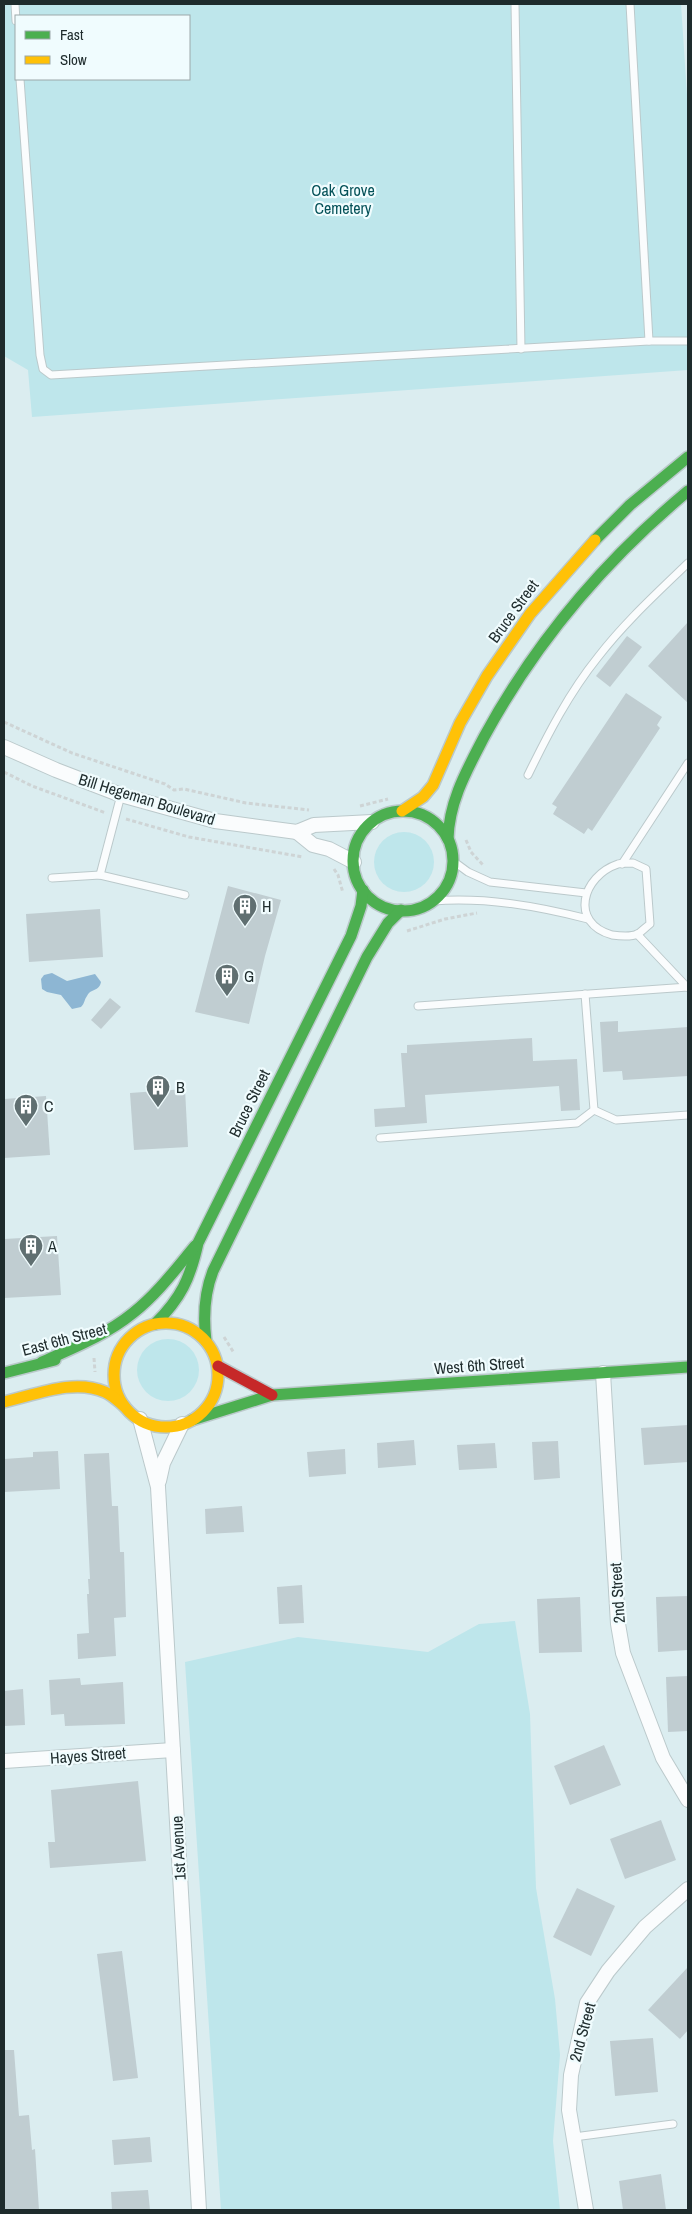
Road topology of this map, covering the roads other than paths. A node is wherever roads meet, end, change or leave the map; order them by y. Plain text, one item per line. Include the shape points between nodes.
1 (515, 4) edge
2 (630, 4) edge
3 (20, 80) edge
4 (649, 341) junction
5 (688, 341) edge
6 (522, 349) junction
7 (688, 457) edge
8 (688, 491) edge
9 (688, 563) edge
10 (4, 747) edge
11 (688, 763) edge
12 (528, 775) dead end
13 (121, 795) junction
14 (402, 811) junction
15 (372, 822) junction
16 (297, 832) junction
17 (448, 839) junction
18 (453, 861) junction
19 (354, 862) junction
20 (622, 864) junction
21 (100, 875) junction
22 (52, 878) dead end
23 (363, 890) junction
24 (586, 893) junction
25 (184, 895) dead end
26 (433, 901) junction
27 (400, 910) junction
28 (588, 920) junction
29 (637, 934) junction
30 (687, 987) edge
31 (585, 994) junction
32 (418, 1006) dead end
33 (594, 1110) junction
34 (688, 1115) edge
35 (380, 1138) dead end
36 (198, 1243) junction
37 (155, 1324) junction
38 (133, 1335) junction
39 (206, 1341) junction
40 (111, 1345) dead end
41 (96, 1354) road end
42 (42, 1362) junction
43 (218, 1366) junction
44 (688, 1367) edge
45 (4, 1373) edge
46 (603, 1373) junction
47 (272, 1395) junction
48 (4, 1402) edge
49 (125, 1407) junction
50 (140, 1419) junction
51 (187, 1422) junction
52 (158, 1487) junction
53 (173, 1750) junction
54 (4, 1761) edge
55 (688, 1800) edge
56 (688, 1889) edge
57 (673, 2124) dead end
58 (574, 2137) junction
59 (199, 2210) edge
60 (586, 2210) edge

1 - 6 lane
2 - 4 lane
3 - 6 lane via 40,355 43,369 52,375
4 - 5 lane
4 - 6 lane
7 - 14 street, Bruce Street via 598,535 557,579 486,677 430,790
8 - 17 street via 636,536 597,576 531,658 495,715 459,785 448,820
9 - 12 lane via 635,614 598,657 555,720
10 - 13 street, Bill Hegeman Boulevard
11 - 20 lane
13 - 16 street, Bill Hegeman Boulevard via 215,821
13 - 21 lane
14 - 15 street via 381,816
14 - 17 street via 424,815 434,821
15 - 16 street, Bill Hegeman Boulevard via 314,825
15 - 19 street via 358,839
16 - 19 street, Bill Hegeman Boulevard via 313,845
17 - 18 street
18 - 24 lane via 490,882
18 - 26 street via 448,884
19 - 23 street
20 - 24 lane via 604,872 592,882
20 - 29 lane via 633,863 646,869 650,924
21 - 22 lane
21 - 25 lane
23 - 27 street via 379,904
23 - 36 street, Bruce Street via 351,936
24 - 28 lane via 584,906
26 - 27 street
26 - 28 lane via 487,900 554,910
27 - 39 street via 367,957 212,1271 203,1302
28 - 29 lane via 600,931 618,936
29 - 30 lane
30 - 31 lane
31 - 32 lane
31 - 33 lane
33 - 34 lane via 616,1120
33 - 35 lane via 577,1123
36 - 37 street, Bruce Street via 182,1294
36 - 42 street via 144,1304 124,1320 86,1343
37 - 38 street
37 - 39 street via 183,1325
38 - 40 street, East 6th Street
38 - 49 street via 117,1356 114,1369 116,1389
39 - 43 street
41 - 42 street, East 6th Street
42 - 45 street, East 6th Street
43 - 47 street
43 - 51 street via 214,1397 205,1410
44 - 46 street, West 6th Street
46 - 47 street, West 6th Street
46 - 55 street, 2nd Street via 618,1624 623,1653 663,1758
47 - 51 street, West 6th Street
48 - 49 street via 41,1392 92,1388 105,1392
49 - 50 street
50 - 51 street via 168,1427
50 - 52 street, 1st Avenue
51 - 52 street, 1st Avenue via 163,1463
52 - 53 street, 1st Avenue
53 - 54 street, Hayes Street
53 - 59 street, 1st Avenue
56 - 58 street, 2nd Street via 645,1927 608,1971 587,2003 571,2075 569,2110
57 - 58 lane
58 - 60 street, 2nd Street

